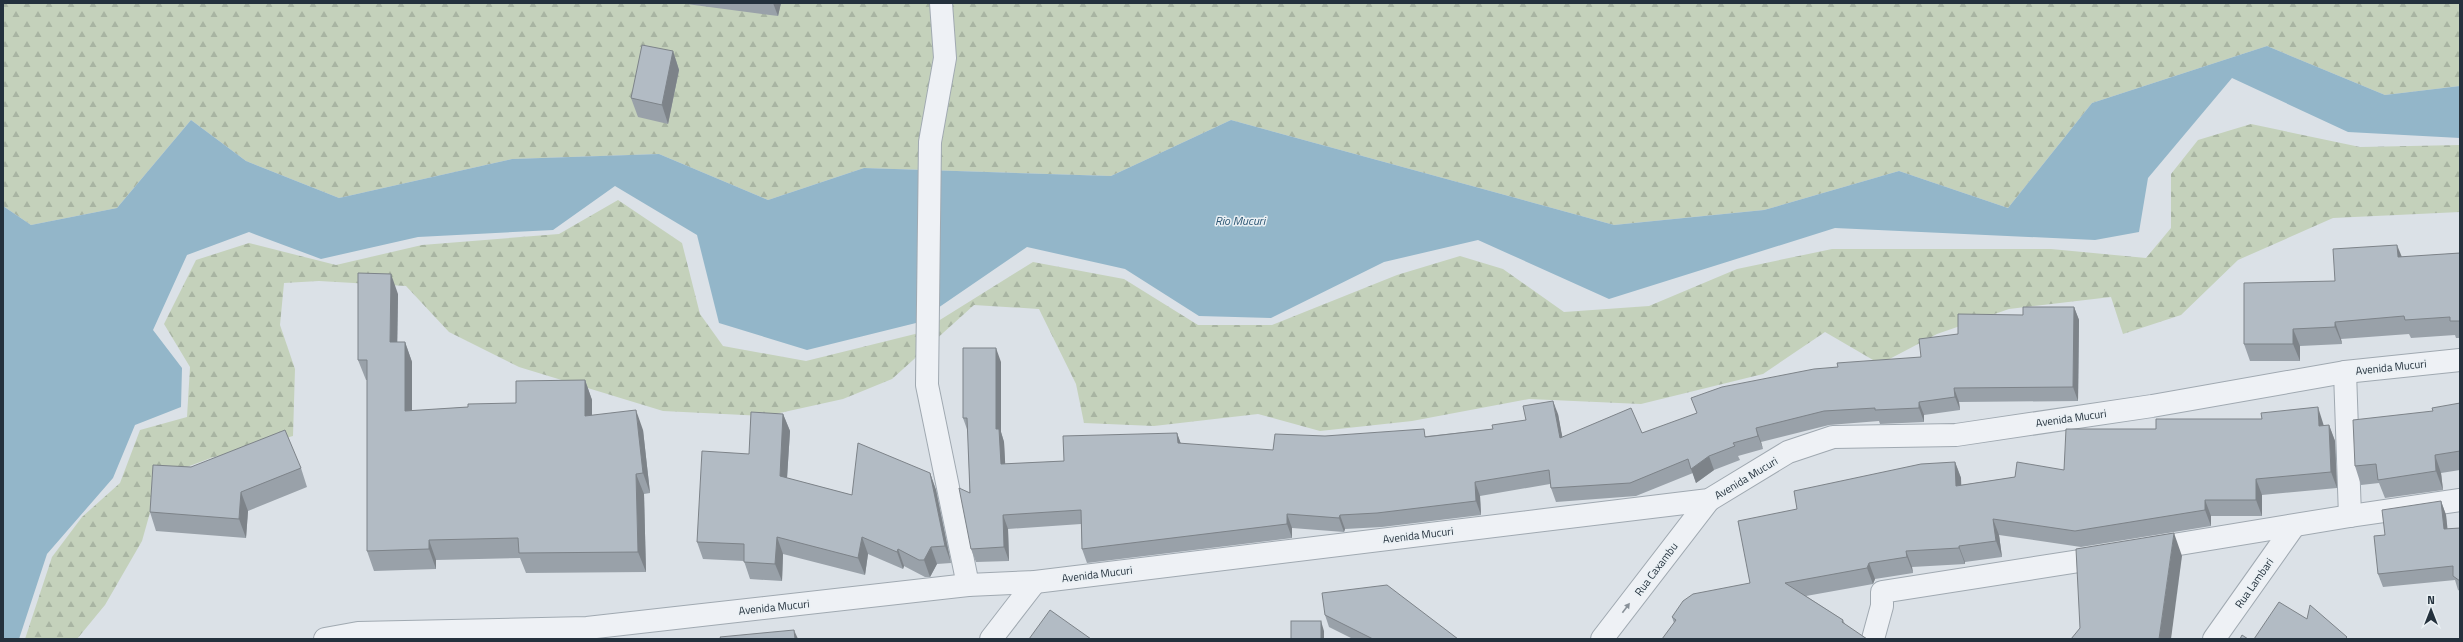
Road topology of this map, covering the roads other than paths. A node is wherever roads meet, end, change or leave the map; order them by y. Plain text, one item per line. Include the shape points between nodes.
1 (941, 3) edge
2 (2460, 360) edge
3 (2345, 372) junction
4 (1709, 500) junction
5 (2460, 500) edge
6 (2350, 516) junction
7 (2294, 526) junction
8 (1035, 582) junction
9 (968, 586) junction
10 (594, 633) edge
11 (356, 636) edge
12 (325, 639) edge
13 (990, 639) edge
14 (1602, 639) edge
15 (1872, 639) edge
16 (2214, 639) edge

1 - 9 street via 945,58 930,142 927,385
2 - 3 street, Avenida Mucuri
3 - 4 street, Avenida Mucuri via 2152,406 1956,435 1833,437 1788,452
3 - 6 street
4 - 8 street, Avenida Mucuri
14 -> 4 street, Rua Caxambu
5 - 6 street
6 - 7 street
7 - 15 street via 1882,592 1882,606
7 - 16 street, Rua Lambari
8 - 9 street, Avenida Mucuri
8 - 13 street
9 - 10 street, Avenida Mucuri
10 - 11 street, Avenida Mucuri
11 - 12 street, Avenida Mucuri

